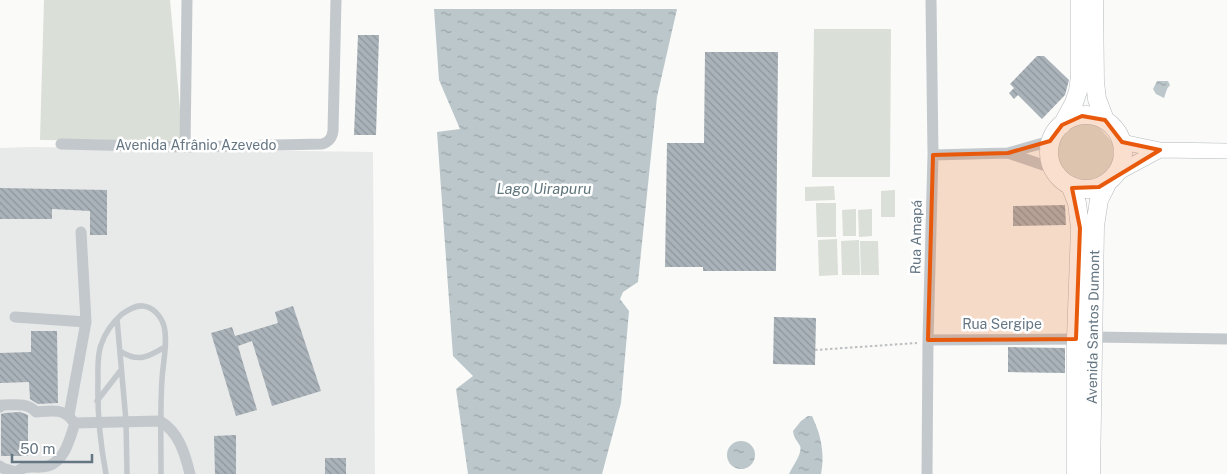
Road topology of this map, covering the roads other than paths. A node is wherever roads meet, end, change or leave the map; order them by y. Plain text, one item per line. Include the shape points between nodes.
1 (187, 0) edge
2 (336, 0) edge
3 (931, 0) edge
4 (1080, 0) edge
5 (1094, 0) edge
6 (1105, 120) junction
7 (1062, 125) junction
8 (1050, 141) junction
9 (1122, 142) junction
10 (61, 144) dead end
11 (186, 147) junction
12 (1160, 150) junction
13 (1227, 151) edge
14 (1008, 153) junction
15 (932, 155) junction
16 (1052, 168) junction
17 (1113, 177) junction
18 (1070, 185) junction
19 (81, 232) dead end
20 (15, 317) dead end
21 (117, 318) junction
22 (86, 322) junction
23 (1084, 338) junction
24 (1227, 339) edge
25 (928, 340) junction
26 (165, 347) junction
27 (120, 352) junction
28 (121, 370) junction
29 (97, 401) junction
30 (0, 407) edge
31 (72, 419) junction
32 (160, 420) junction
33 (126, 421) junction
34 (98, 422) junction
35 (0, 466) edge
36 (15, 473) edge
37 (106, 474) edge
38 (127, 474) edge
39 (161, 474) edge
40 (190, 474) edge
41 (927, 474) edge
42 (1076, 474) edge
43 (1091, 474) edge

1 - 11 street
2 - 11 street, Avenida Afrânio Azevedo via 333,131 330,140 322,144
3 - 15 street, Rua Amapá
4 - 7 main road via 1078,91
5 - 6 main road via 1095,82
6 - 7 main road via 1082,116
6 - 9 main road via 1113,126
7 - 8 main road
8 - 14 street
8 - 16 main road
9 - 12 street
9 - 17 main road, Avenida Santos Dumont via 1123,154
10 - 11 street, Avenida Afrânio Azevedo
12 - 13 street
12 - 17 street
14 - 15 street
14 - 16 street
15 - 25 street, Rua Amapá
16 - 18 main road, Avenida Santos Dumont
17 - 18 main road via 1089,189
17 - 23 main road, Avenida Santos Dumont via 1099,200
18 - 23 main road, Avenida Santos Dumont via 1077,203 1080,228
19 - 22 street
20 - 22 street
21 - 26 lane via 133,307 150,308 162,320
21 - 27 lane
21 - 29 lane via 105,335 99,352
22 - 31 street
23 - 24 street, Rua Sergipe
23 - 25 street, Rua Sergipe
23 - 42 main road, Avenida Santos Dumont
23 - 43 main road, Avenida Santos Dumont
25 - 41 street, Rua Amapá
26 - 27 lane via 144,357 134,358
26 - 32 lane
27 - 28 lane
28 - 29 lane
28 - 33 lane
29 - 34 lane
30 - 31 street via 20,404 36,412 59,410
31 - 34 street
31 - 36 street via 66,450 58,461 48,466 26,466
32 - 33 street
32 - 39 lane
32 - 40 street via 177,436
33 - 34 street
33 - 38 lane
34 - 37 lane
35 - 36 street

